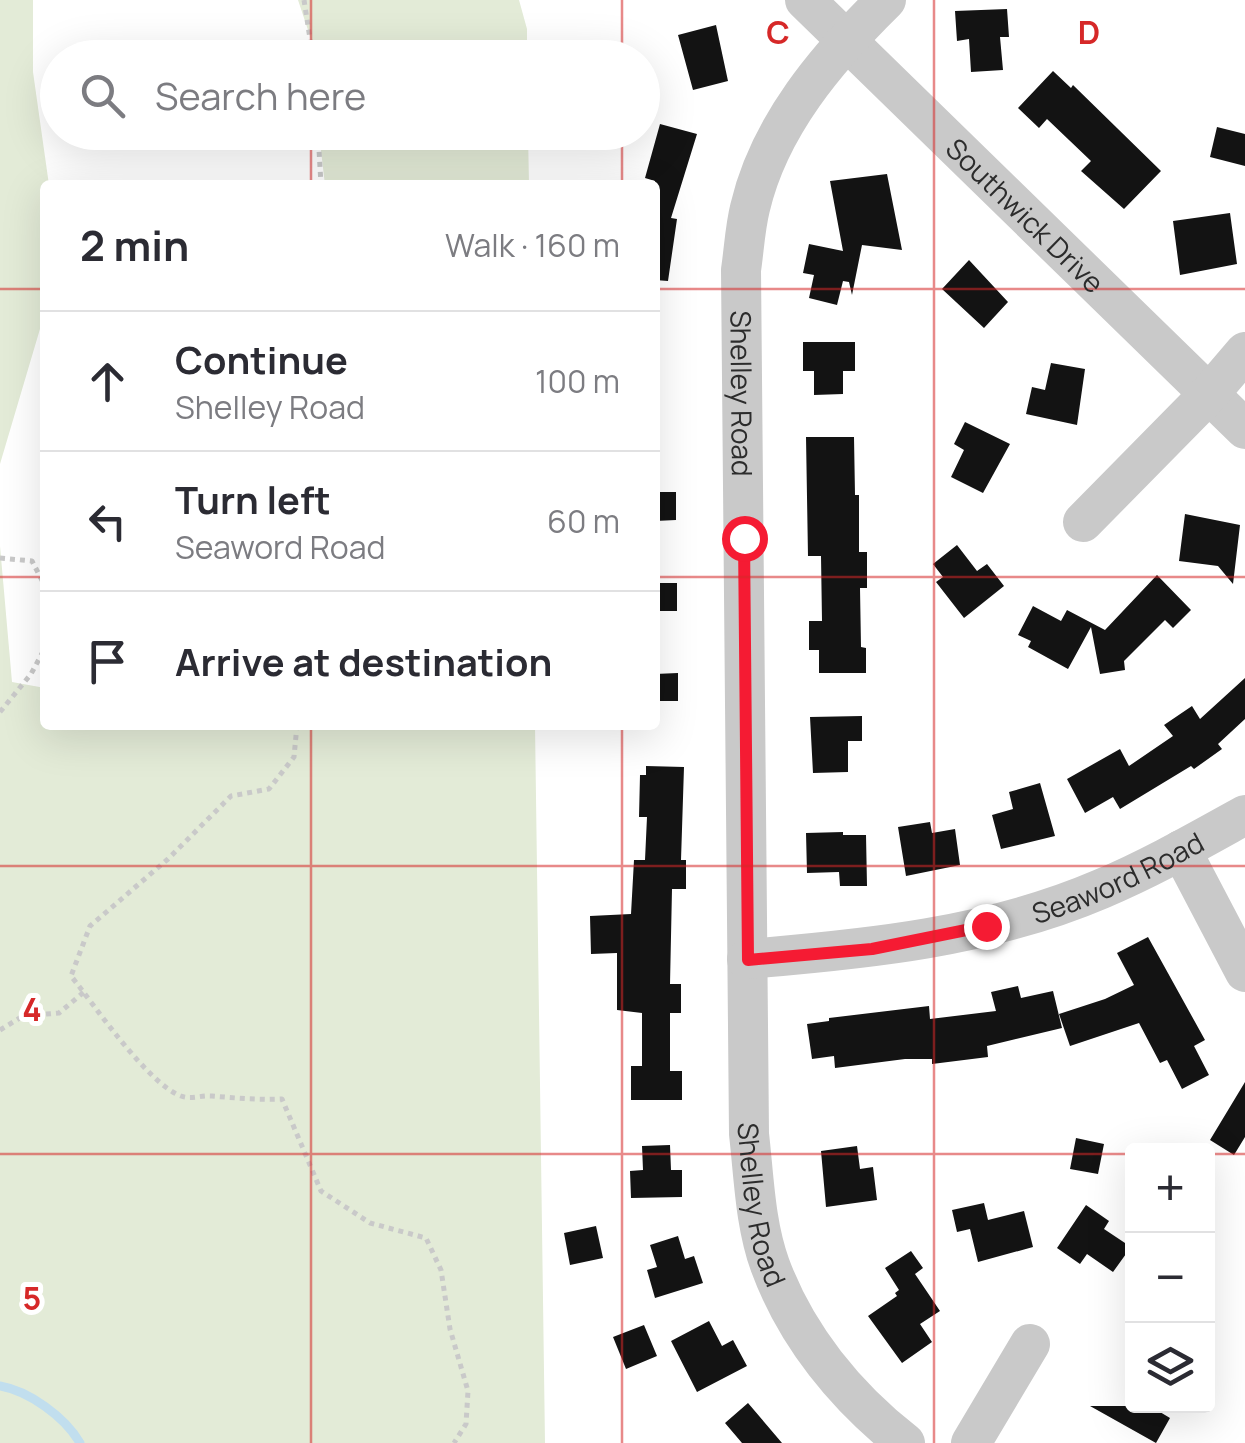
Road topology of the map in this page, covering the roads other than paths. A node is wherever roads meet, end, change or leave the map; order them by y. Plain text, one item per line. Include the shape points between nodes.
1 (804, 0) edge
2 (886, 0) edge
3 (846, 40) junction
4 (1245, 352) edge
5 (1210, 393) junction
6 (1245, 429) edge
7 (1083, 522) dead end
8 (1245, 815) edge
9 (1181, 850) junction
10 (748, 960) junction
11 (1245, 972) edge
12 (1030, 1344) dead end
13 (904, 1443) edge
14 (971, 1443) edge

1 - 3 street, Southwick Drive
2 - 3 street, Shelley Road
3 - 5 street, Southwick Drive
3 - 10 street, Shelley Road via 789,115 765,162 741,270
4 - 5 street
5 - 6 street, Southwick Drive
5 - 7 street
8 - 9 street, Seaword Road
9 - 10 street, Seaword Road via 1100,890 948,936
9 - 11 street
10 - 13 street, Shelley Road via 749,1134 770,1264 826,1366
12 - 14 street

